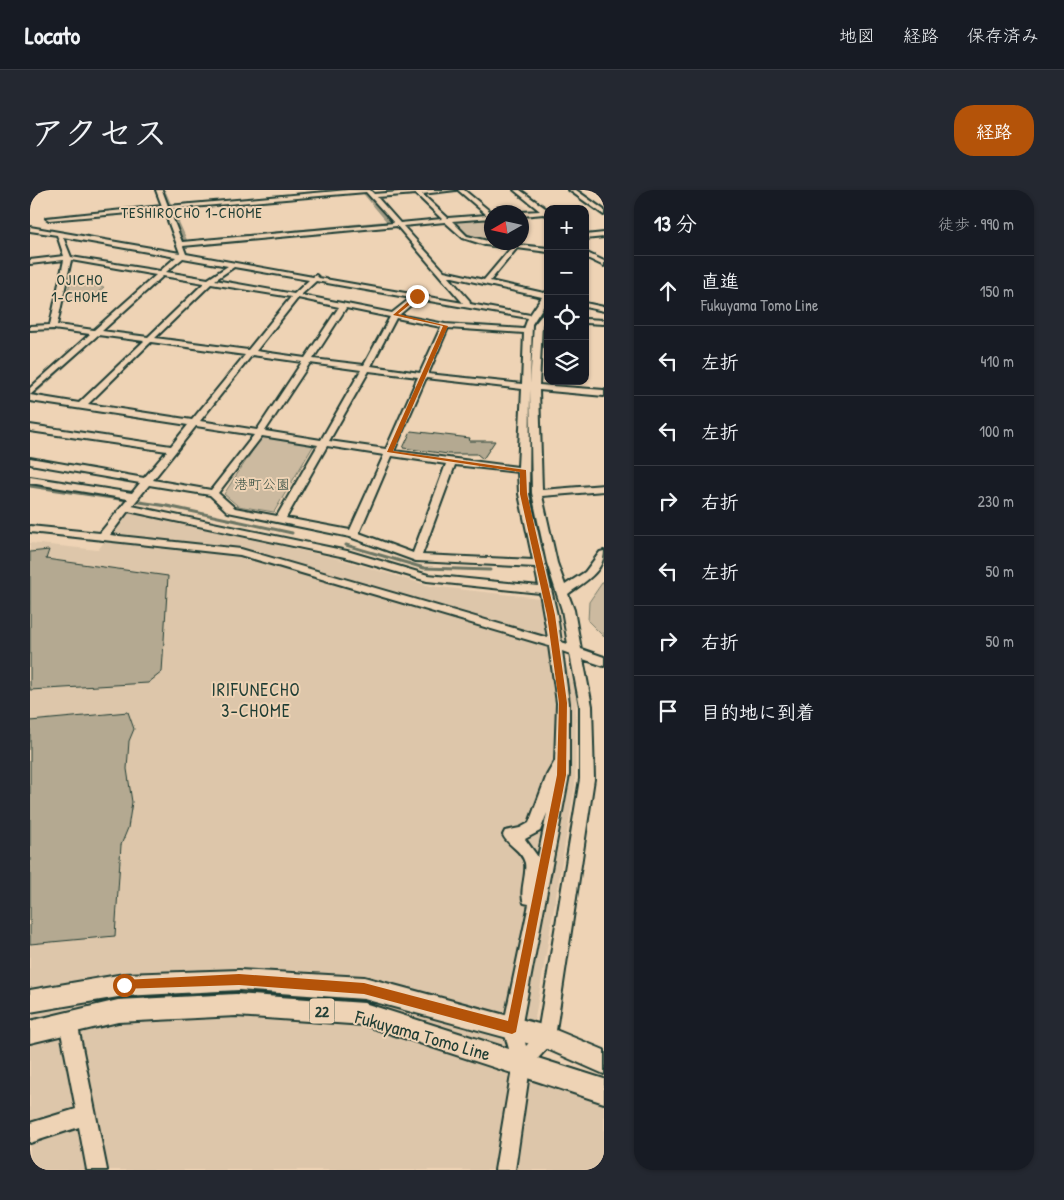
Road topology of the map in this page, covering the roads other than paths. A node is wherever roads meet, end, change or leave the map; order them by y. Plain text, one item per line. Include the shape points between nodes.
1 (159, 190) edge
2 (367, 190) edge
3 (453, 190) edge
4 (461, 190) edge
5 (516, 190) edge
6 (523, 190) edge
7 (572, 190) edge
8 (415, 192) edge
9 (373, 196) junction
10 (166, 208) junction
11 (601, 208) edge
12 (484, 209) edge
13 (544, 209) edge
14 (544, 210) edge
15 (544, 212) edge
16 (529, 213) edge
17 (604, 213) edge
18 (484, 217) edge
19 (49, 218) dead end
20 (446, 220) junction
21 (397, 224) junction
22 (30, 229) edge
23 (59, 234) junction
24 (604, 235) edge
25 (589, 237) edge
26 (484, 243) edge
27 (181, 244) junction
28 (529, 247) edge
29 (544, 249) edge
30 (511, 250) edge
31 (186, 255) junction
32 (589, 256) edge
33 (68, 258) junction
34 (30, 262) edge
35 (234, 264) junction
36 (604, 264) edge
37 (443, 273) junction
38 (166, 274) junction
39 (316, 277) junction
40 (210, 281) junction
41 (487, 281) junction
42 (544, 294) edge
43 (296, 296) junction
44 (417, 296) junction
45 (344, 304) junction
46 (466, 305) junction
47 (589, 306) edge
48 (604, 309) edge
49 (395, 314) junction
50 (542, 316) edge
51 (589, 321) edge
52 (604, 322) edge
53 (445, 326) junction
54 (53, 327) junction
55 (30, 328) edge
56 (527, 331) junction
57 (100, 334) junction
58 (150, 340) junction
59 (249, 353) junction
60 (306, 361) junction
61 (366, 369) junction
62 (424, 376) junction
63 (530, 386) junction
64 (604, 393) edge
65 (31, 397) edge
66 (82, 405) junction
67 (196, 421) junction
68 (30, 428) edge
69 (261, 431) junction
70 (323, 441) junction
71 (174, 449) junction
72 (390, 452) junction
73 (30, 461) edge
74 (451, 462) junction
75 (523, 470) junction
76 (30, 480) edge
77 (148, 482) junction
78 (604, 488) edge
79 (213, 493) junction
80 (537, 493) junction
81 (131, 503) junction
82 (280, 519) junction
83 (30, 529) edge
84 (353, 534) junction
85 (104, 536) junction
86 (604, 554) edge
87 (416, 558) junction
88 (538, 564) junction
89 (545, 590) junction
90 (563, 592) junction
91 (555, 644) junction
92 (576, 651) junction
93 (604, 654) edge
94 (604, 662) edge
95 (562, 762) junction
96 (530, 937) junction
97 (30, 1000) edge
98 (68, 1022) junction
99 (512, 1028) junction
100 (30, 1032) edge
101 (546, 1037) junction
102 (604, 1062) edge
103 (522, 1063) junction
104 (604, 1091) edge
105 (86, 1115) junction
106 (30, 1134) edge
107 (97, 1170) edge
108 (505, 1170) edge

1 - 10 street
2 - 9 street
2 - 10 street
3 - 8 street
4 - 12 street
5 - 14 street
6 - 13 street
7 - 11 street
8 - 9 street
8 - 20 street
9 - 21 street
10 - 19 street
10 - 27 street
11 - 17 street
15 - 16 street
18 - 20 street
20 - 21 street
20 - 26 street via 465,237
21 - 27 street
21 - 37 street
22 - 23 street
23 - 31 street
23 - 33 street
24 - 25 street
27 - 31 street
28 - 29 street
30 - 41 street
31 - 35 street
31 - 38 street
32 - 36 street
33 - 34 street
33 - 38 street
33 - 54 street
35 - 39 street
35 - 40 street
37 - 41 street
37 - 46 street via 467,301
38 - 40 street
38 - 57 street
39 - 43 street
39 - 44 street
40 - 43 street
40 - 58 street
41 - 42 street
43 - 45 street
43 - 59 street
44 - 46 street
44 - 49 street
45 - 49 street
45 - 60 street
46 - 50 street
47 - 48 street
49 - 53 street
49 - 61 street
50 - 56 street
50 - 63 street
51 - 52 street
53 - 56 street
53 - 62 street
54 - 55 street
54 - 57 street
56 - 63 street
57 - 58 street
57 - 65 street
58 - 59 street
58 - 66 street
59 - 60 street
59 - 67 street
60 - 61 street
60 - 69 street
61 - 62 street
61 - 70 street
62 - 63 street
62 - 72 street
63 - 64 street
63 - 75 street
63 - 80 street
65 - 66 street
66 - 67 street
67 - 69 street
67 - 71 street
68 - 71 street
69 - 70 street
69 - 79 street
70 - 72 street
70 - 82 street
71 - 77 street
72 - 74 street
72 - 84 street
73 - 77 street
74 - 75 street
74 - 87 street
75 - 88 street via 524,494
76 - 81 street
77 - 79 street
77 - 81 street
78 - 80 street
79 - 82 street via 232,510
80 - 90 street via 552,563
81 - 85 street
81 - 89 street via 347,554 427,578
82 - 84 street
83 - 85 street
84 - 87 street
85 - 91 street via 241,552
86 - 90 street via 589,574
87 - 88 street
88 - 89 street
89 - 91 street
90 - 92 street
91 - 92 street
91 - 95 street via 563,703
92 - 93 street
92 - 94 street
92 - 101 street via 586,706 587,780
95 - 96 street
95 - 96 street via 554,774 535,827 522,834 510,835 532,856 534,866 528,916
96 - 99 street
97 - 99 main road, Fukuyama Tomo Line / 22 via 124,985 239,980 364,988
98 - 100 main road, Fukuyama Tomo Line / 22
98 - 103 main road, Fukuyama Tomo Line / 22 via 118,1011 236,1005 364,1014
98 - 105 street
99 - 101 main road, Fukuyama Tomo Line / 22
99 - 103 street
101 - 102 main road, Fukuyama Tomo Line / 22
101 - 103 street
103 - 104 main road, Fukuyama Tomo Line / 22
103 - 108 street
105 - 106 street
105 - 107 street

